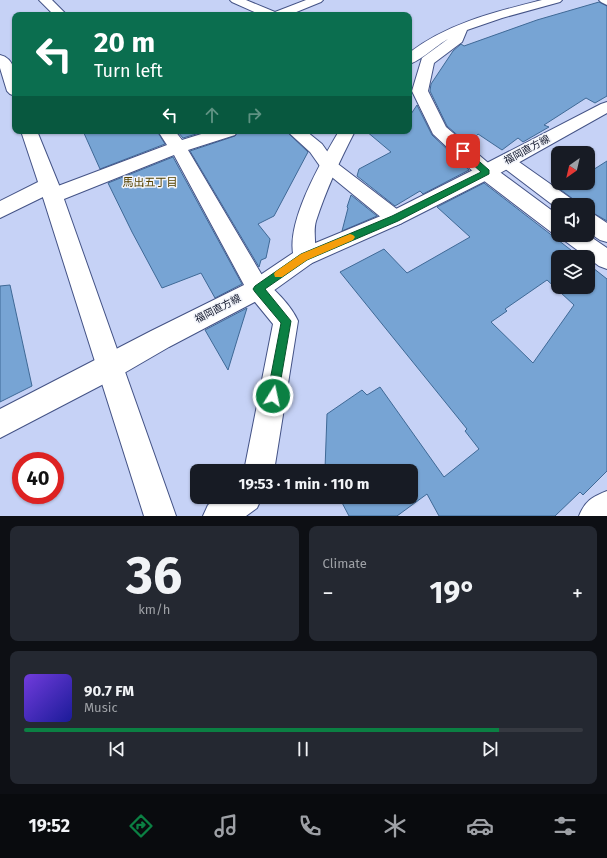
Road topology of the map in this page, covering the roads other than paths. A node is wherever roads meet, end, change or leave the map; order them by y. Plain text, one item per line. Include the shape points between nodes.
1 (45, 0) edge
2 (236, 0) edge
3 (317, 0) edge
4 (556, 0) edge
5 (58, 12) edge
6 (263, 12) edge
7 (286, 12) edge
8 (462, 26) junction
9 (412, 57) edge
10 (3, 66) edge
11 (12, 85) edge
12 (607, 107) edge
13 (30, 134) edge
14 (168, 134) edge
15 (219, 134) edge
16 (299, 134) edge
17 (345, 134) edge
18 (178, 147) junction
19 (506, 161) junction
20 (328, 165) junction
21 (486, 172) junction
22 (50, 191) junction
23 (556, 198) edge
24 (0, 210) edge
25 (395, 218) junction
26 (551, 221) edge
27 (595, 225) edge
28 (607, 234) edge
29 (582, 242) edge
30 (304, 257) junction
31 (607, 260) edge
32 (258, 289) junction
33 (110, 367) junction
34 (0, 424) edge
35 (260, 464) edge
36 (236, 504) edge
37 (607, 507) edge
38 (160, 516) edge
39 (219, 516) edge
40 (595, 516) edge

1 - 5 street
2 - 6 street
3 - 7 street
4 - 8 street
8 - 9 street via 421,49
8 - 21 street via 457,39 427,61 420,91 439,130
10 - 11 street
12 - 19 street, 福岡直方線
13 - 22 street
14 - 18 street
15 - 18 street
16 - 20 street via 316,148
17 - 20 street
18 - 22 street
18 - 32 street
19 - 21 street, 福岡直方線
19 - 23 street
20 - 25 street
20 - 30 street via 305,223
21 - 25 street, 福岡直方線
21 - 26 street
22 - 24 street
22 - 33 street
25 - 30 street, 福岡直方線
27 - 28 street
29 - 31 street
30 - 32 street, 福岡直方線
32 - 33 street, 福岡直方線
32 - 35 street via 286,321
33 - 34 street, 福岡直方線
33 - 38 street
36 - 39 street
37 - 40 street

